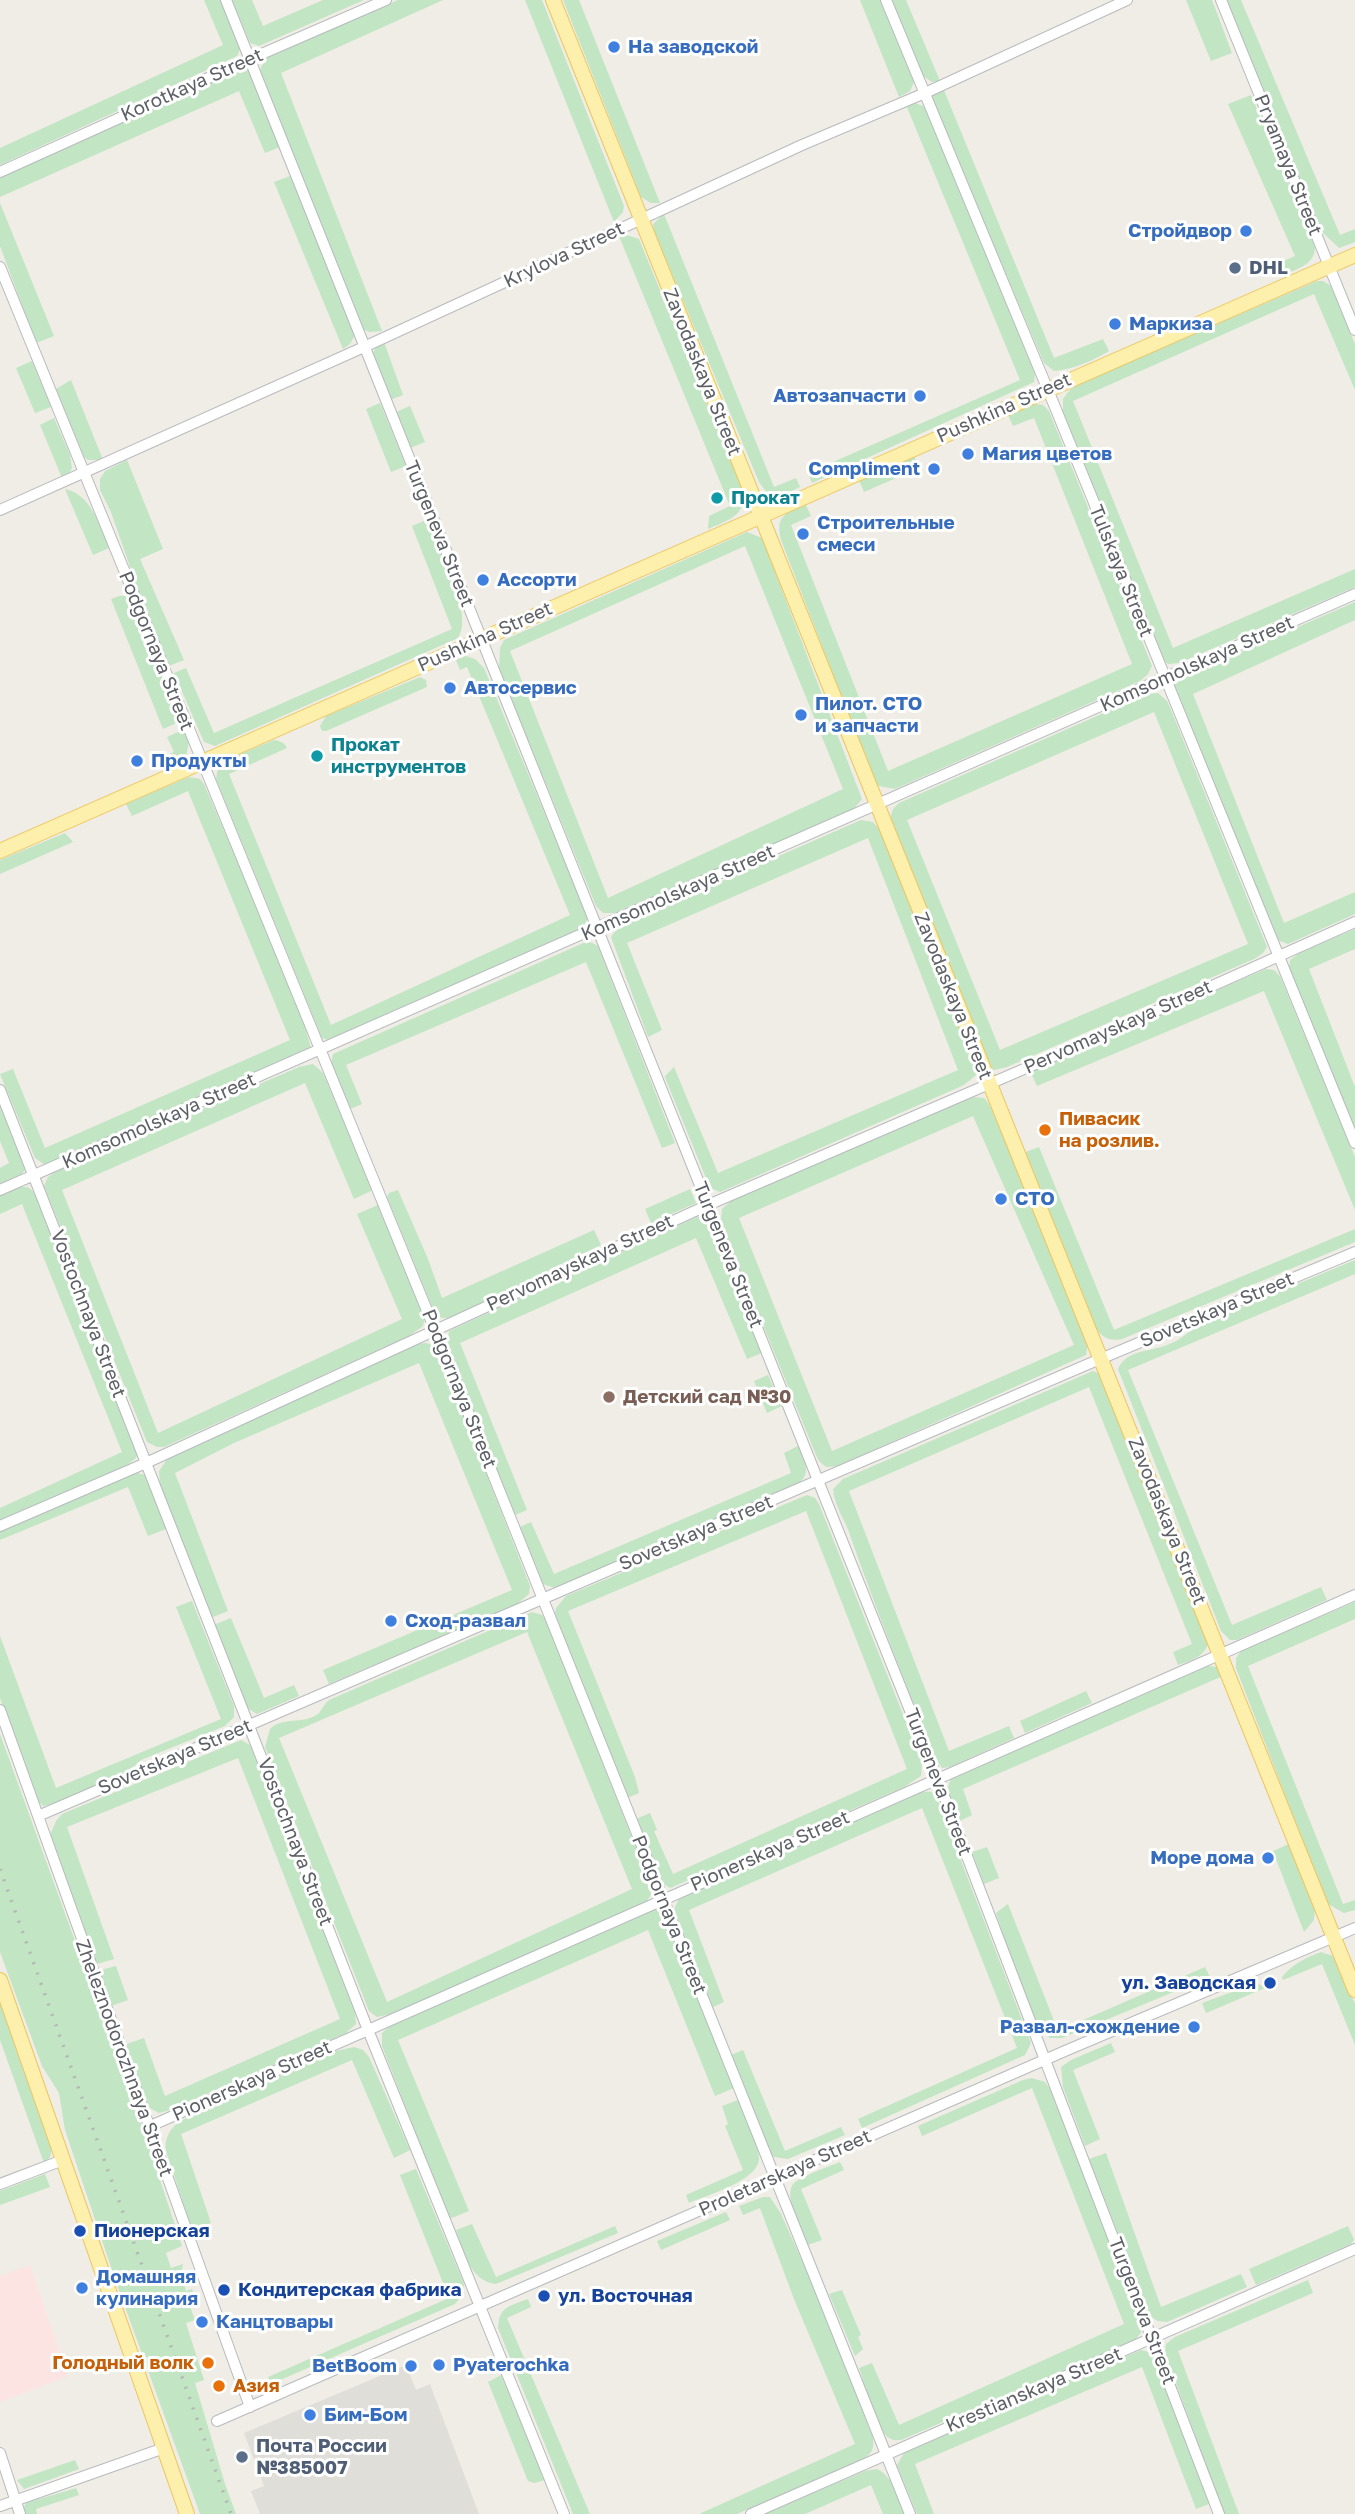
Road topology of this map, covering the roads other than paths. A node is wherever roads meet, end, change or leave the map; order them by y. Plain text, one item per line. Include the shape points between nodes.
1 (226, 0) edge
2 (386, 0) edge
3 (553, 0) edge
4 (886, 0) edge
5 (1127, 0) edge
6 (1221, 0) edge
7 (250, 59) junction
8 (925, 93) junction
9 (0, 172) edge
10 (640, 220) junction
11 (1355, 255) edge
12 (1329, 266) junction
13 (0, 267) edge
14 (1355, 330) edge
15 (364, 347) junction
16 (1048, 388) junction
17 (84, 472) junction
18 (0, 510) edge
19 (761, 514) junction
20 (1355, 594) edge
21 (480, 638) junction
22 (1164, 678) junction
23 (202, 762) junction
24 (876, 806) junction
25 (0, 851) edge
26 (1355, 922) edge
27 (598, 928) junction
28 (1279, 956) junction
29 (320, 1050) junction
30 (988, 1084) junction
31 (0, 1090) edge
32 (1355, 1143) edge
33 (34, 1175) junction
34 (0, 1190) edge
35 (708, 1205) junction
36 (1355, 1252) edge
37 (435, 1330) junction
38 (1101, 1358) junction
39 (146, 1463) junction
40 (817, 1481) junction
41 (0, 1526) edge
42 (1355, 1595) edge
43 (543, 1600) junction
44 (1221, 1653) junction
45 (0, 1710) edge
46 (249, 1725) junction
47 (937, 1778) junction
48 (38, 1816) junction
49 (663, 1900) junction
50 (1355, 1928) edge
51 (1334, 1937) junction
52 (0, 1980) edge
53 (1355, 1990) edge
54 (368, 2030) junction
55 (1045, 2060) junction
56 (148, 2127) junction
57 (63, 2160) junction
58 (775, 2178) junction
59 (0, 2184) edge
60 (1355, 2249) edge
61 (480, 2306) junction
62 (1153, 2339) junction
63 (250, 2407) junction
64 (216, 2421) dead end
65 (164, 2448) junction
66 (0, 2453) edge
67 (886, 2454) junction
68 (16, 2501) junction
69 (0, 2506) edge
70 (20, 2514) edge
71 (187, 2514) edge
72 (564, 2514) edge
73 (751, 2514) edge
74 (910, 2514) edge
75 (1219, 2514) edge

1 - 7 street, Turgeneva Street
2 - 7 street, Korotkaya Street
3 - 10 main road, Zavodaskaya Street
4 - 8 street, Tulskaya Street
5 - 8 street, Krylova Street
6 - 12 street, Pryamaya Street
7 - 9 street, Korotkaya Street
7 - 15 street, Turgeneva Street
8 - 10 street, Krylova Street
8 - 16 street, Tulskaya Street
10 - 15 street, Krylova Street
10 - 19 main road, Zavodaskaya Street
11 - 12 main road, Pushkina Street
12 - 14 street, Pryamaya Street
12 - 16 main road, Pushkina Street
13 - 17 street, Podgornaya Street
15 - 17 street, Krylova Street
15 - 21 street, Turgeneva Street
16 - 19 main road, Pushkina Street
16 - 22 street, Tulskaya Street
17 - 18 street, Krylova Street
17 - 23 street, Podgornaya Street
19 - 21 main road, Pushkina Street
19 - 24 main road, Zavodaskaya Street
20 - 22 street, Komsomolskaya Street
21 - 23 main road, Pushkina Street
21 - 27 street, Turgeneva Street
22 - 24 street, Komsomolskaya Street
22 - 28 street, Tulskaya Street
23 - 25 main road, Pushkina Street
23 - 29 street, Podgornaya Street
24 - 27 street, Komsomolskaya Street
24 - 30 main road, Zavodaskaya Street
26 - 28 street, Pervomayskaya Street
27 - 29 street, Komsomolskaya Street
27 - 35 street, Turgeneva Street
28 - 30 street, Pervomayskaya Street
28 - 32 street, Tulskaya Street
29 - 33 street, Komsomolskaya Street
29 - 37 street, Podgornaya Street
30 - 35 street, Pervomayskaya Street
30 - 38 main road, Zavodaskaya Street
31 - 33 street, Vostochnaya Street
33 - 34 street, Komsomolskaya Street
33 - 39 street, Vostochnaya Street
35 - 37 street, Pervomayskaya Street
35 - 40 street, Turgeneva Street
36 - 38 street, Sovetskaya Street
37 - 39 street, Pervomayskaya Street
37 - 43 street, Podgornaya Street
38 - 40 street, Sovetskaya Street
38 - 44 main road, Zavodaskaya Street
39 - 41 street, Pervomayskaya Street
39 - 46 street, Vostochnaya Street
40 - 43 street, Sovetskaya Street
40 - 47 street, Turgeneva Street
42 - 44 street, Pionerskaya Street
43 - 46 street, Sovetskaya Street
43 - 49 street, Podgornaya Street
44 - 47 street, Pionerskaya Street
44 - 51 main road, Zavodaskaya Street
45 - 48 street, Zheleznodorozhnaya Street
46 - 48 street, Sovetskaya Street
46 - 54 street, Vostochnaya Street
47 - 49 street, Pionerskaya Street
47 - 55 street, Turgeneva Street
48 - 56 street, Zheleznodorozhnaya Street
49 - 54 street, Pionerskaya Street
49 - 58 street, Podgornaya Street
50 - 51 street, Proletarskaya Street
51 - 53 main road, Zavodaskaya Street
51 - 55 street, Proletarskaya Street
52 - 57 main road
54 - 56 street, Pionerskaya Street
54 - 61 street, Vostochnaya Street
55 - 58 street, Proletarskaya Street
55 - 62 street, Turgeneva Street
56 - 63 street, Zheleznodorozhnaya Street
57 - 59 street
57 - 65 main road
58 - 61 street, Proletarskaya Street
58 - 67 street, Podgornaya Street
60 - 62 street, Krestianskaya Street
61 - 63 street, Proletarskaya Street
61 - 72 street, Vostochnaya Street
62 - 67 street, Krestianskaya Street
62 - 75 street, Turgeneva Street
63 - 64 street, Proletarskaya Street
65 - 68 street
65 - 71 main road
66 - 68 street
67 - 73 street, Krestianskaya Street
67 - 74 street, Podgornaya Street
68 - 69 street
68 - 70 street

